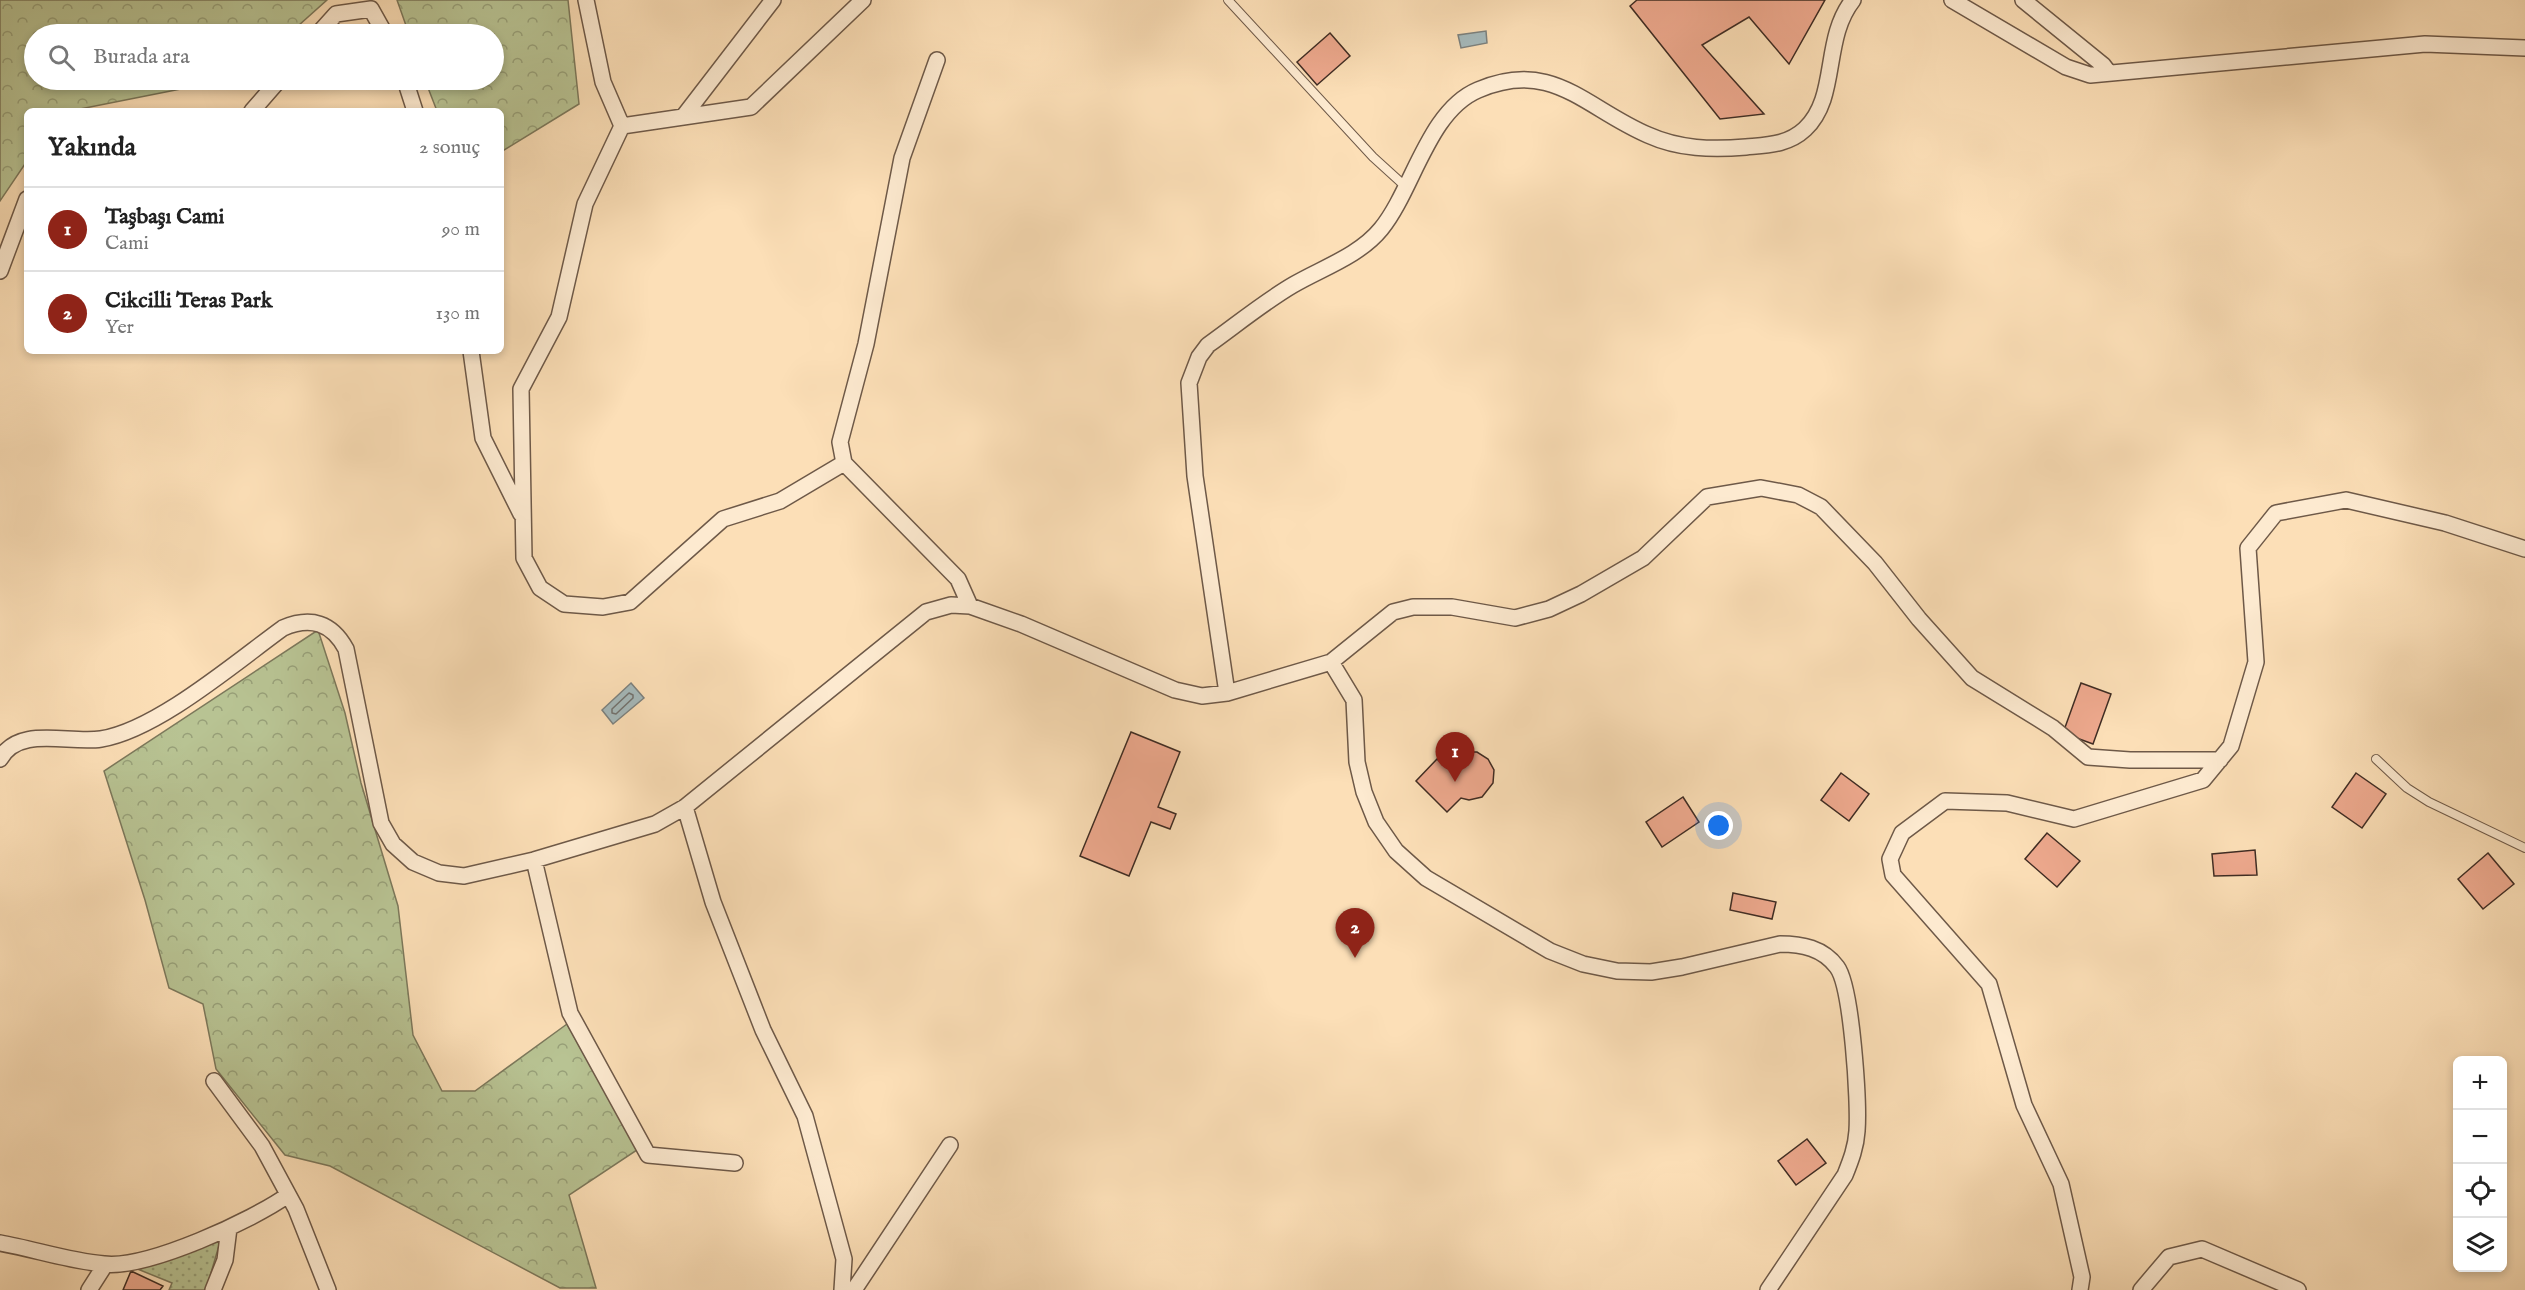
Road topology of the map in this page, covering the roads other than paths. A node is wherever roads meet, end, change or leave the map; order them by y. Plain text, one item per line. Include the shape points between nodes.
1 (586, 0) edge
2 (773, 0) edge
3 (863, 0) edge
4 (1228, 0) edge
5 (1853, 0) edge
6 (1952, 0) edge
7 (2023, 0) edge
8 (327, 24) edge
9 (379, 24) edge
10 (2525, 48) edge
11 (937, 60) dead end
12 (2109, 73) junction
13 (270, 90) edge
14 (408, 90) edge
15 (255, 108) edge
16 (414, 108) edge
17 (683, 117) junction
18 (622, 126) junction
19 (1407, 187) junction
20 (24, 207) edge
21 (0, 272) edge
22 (471, 354) edge
23 (844, 463) junction
24 (524, 520) junction
25 (2525, 549) edge
26 (970, 606) junction
27 (1331, 662) junction
28 (1227, 693) junction
29 (0, 759) edge
30 (2376, 759) dead end
31 (2220, 760) junction
32 (685, 807) junction
33 (2525, 848) edge
34 (534, 860) junction
35 (214, 1081) dead end
36 (950, 1145) dead end
37 (735, 1163) dead end
38 (288, 1195) junction
39 (229, 1228) junction
40 (0, 1243) edge
41 (105, 1265) junction
42 (89, 1290) edge
43 (213, 1290) edge
44 (328, 1290) edge
45 (842, 1290) edge
46 (854, 1290) edge
47 (1768, 1290) edge
48 (2080, 1290) edge
49 (2141, 1290) edge
50 (2298, 1290) edge

1 - 18 street via 603,82
2 - 17 street
3 - 17 street via 751,107
4 - 19 lane via 1373,157
5 - 19 street via 1833,37 1817,113 1805,128 1778,145 1711,150 1681,146 1650,136 1568,90 1525,78 1501,81 1474,91 1451,110 1432,137
6 - 12 street via 2066,67 2090,75
7 - 12 street
8 - 9 street via 336,14 371,9
10 - 12 street via 2425,44
11 - 23 street via 902,158 866,344 840,442
13 - 15 street
14 - 16 street
17 - 18 street
18 - 24 street via 585,204 559,317 522,389
19 - 28 street via 1381,230 1363,247 1292,286 1208,345 1193,370 1189,383 1195,476
20 - 21 street
22 - 24 street via 483,438
23 - 24 street via 780,501 723,519 630,602 603,607 564,604 540,588 524,558
23 - 26 street via 958,579
25 - 31 street via 2445,523 2346,500 2276,513 2248,548 2256,662 2231,746
26 - 28 street via 1175,690 1202,696
26 - 32 street via 951,604 926,612
27 - 28 street
27 - 31 street via 1393,612 1413,607 1452,607 1515,618 1549,609 1642,558 1707,497 1761,488 1798,495 1821,507 1875,562 1918,619 1972,678 2053,728 2088,757
27 - 47 street via 1354,700 1357,762 1376,822 1396,851 1426,878 1550,951 1583,964 1651,972 1780,944 1798,944 1827,956 1839,969 1852,1027 1857,1129 1853,1154 1845,1175
29 - 34 street via 5,749 26,739 74,741 127,732 157,717 283,628 314,621 334,631 346,649 381,823 393,844 413,862 438,873 465,876
30 - 33 lane via 2429,802
31 - 48 street via 2203,780 2074,819 2007,803 1945,801 1902,833 1890,859 1893,875 1989,984 2024,1105 2061,1184 2082,1277
32 - 34 street via 655,824
32 - 45 street via 712,902 763,1030 804,1116 844,1259
34 - 37 street via 570,1013 648,1155
35 - 38 street via 262,1146
36 - 46 street
38 - 39 street
38 - 44 street
39 - 41 street via 123,1264
39 - 43 street via 225,1260
40 - 41 street
41 - 42 street
49 - 50 street via 2169,1257 2202,1249

